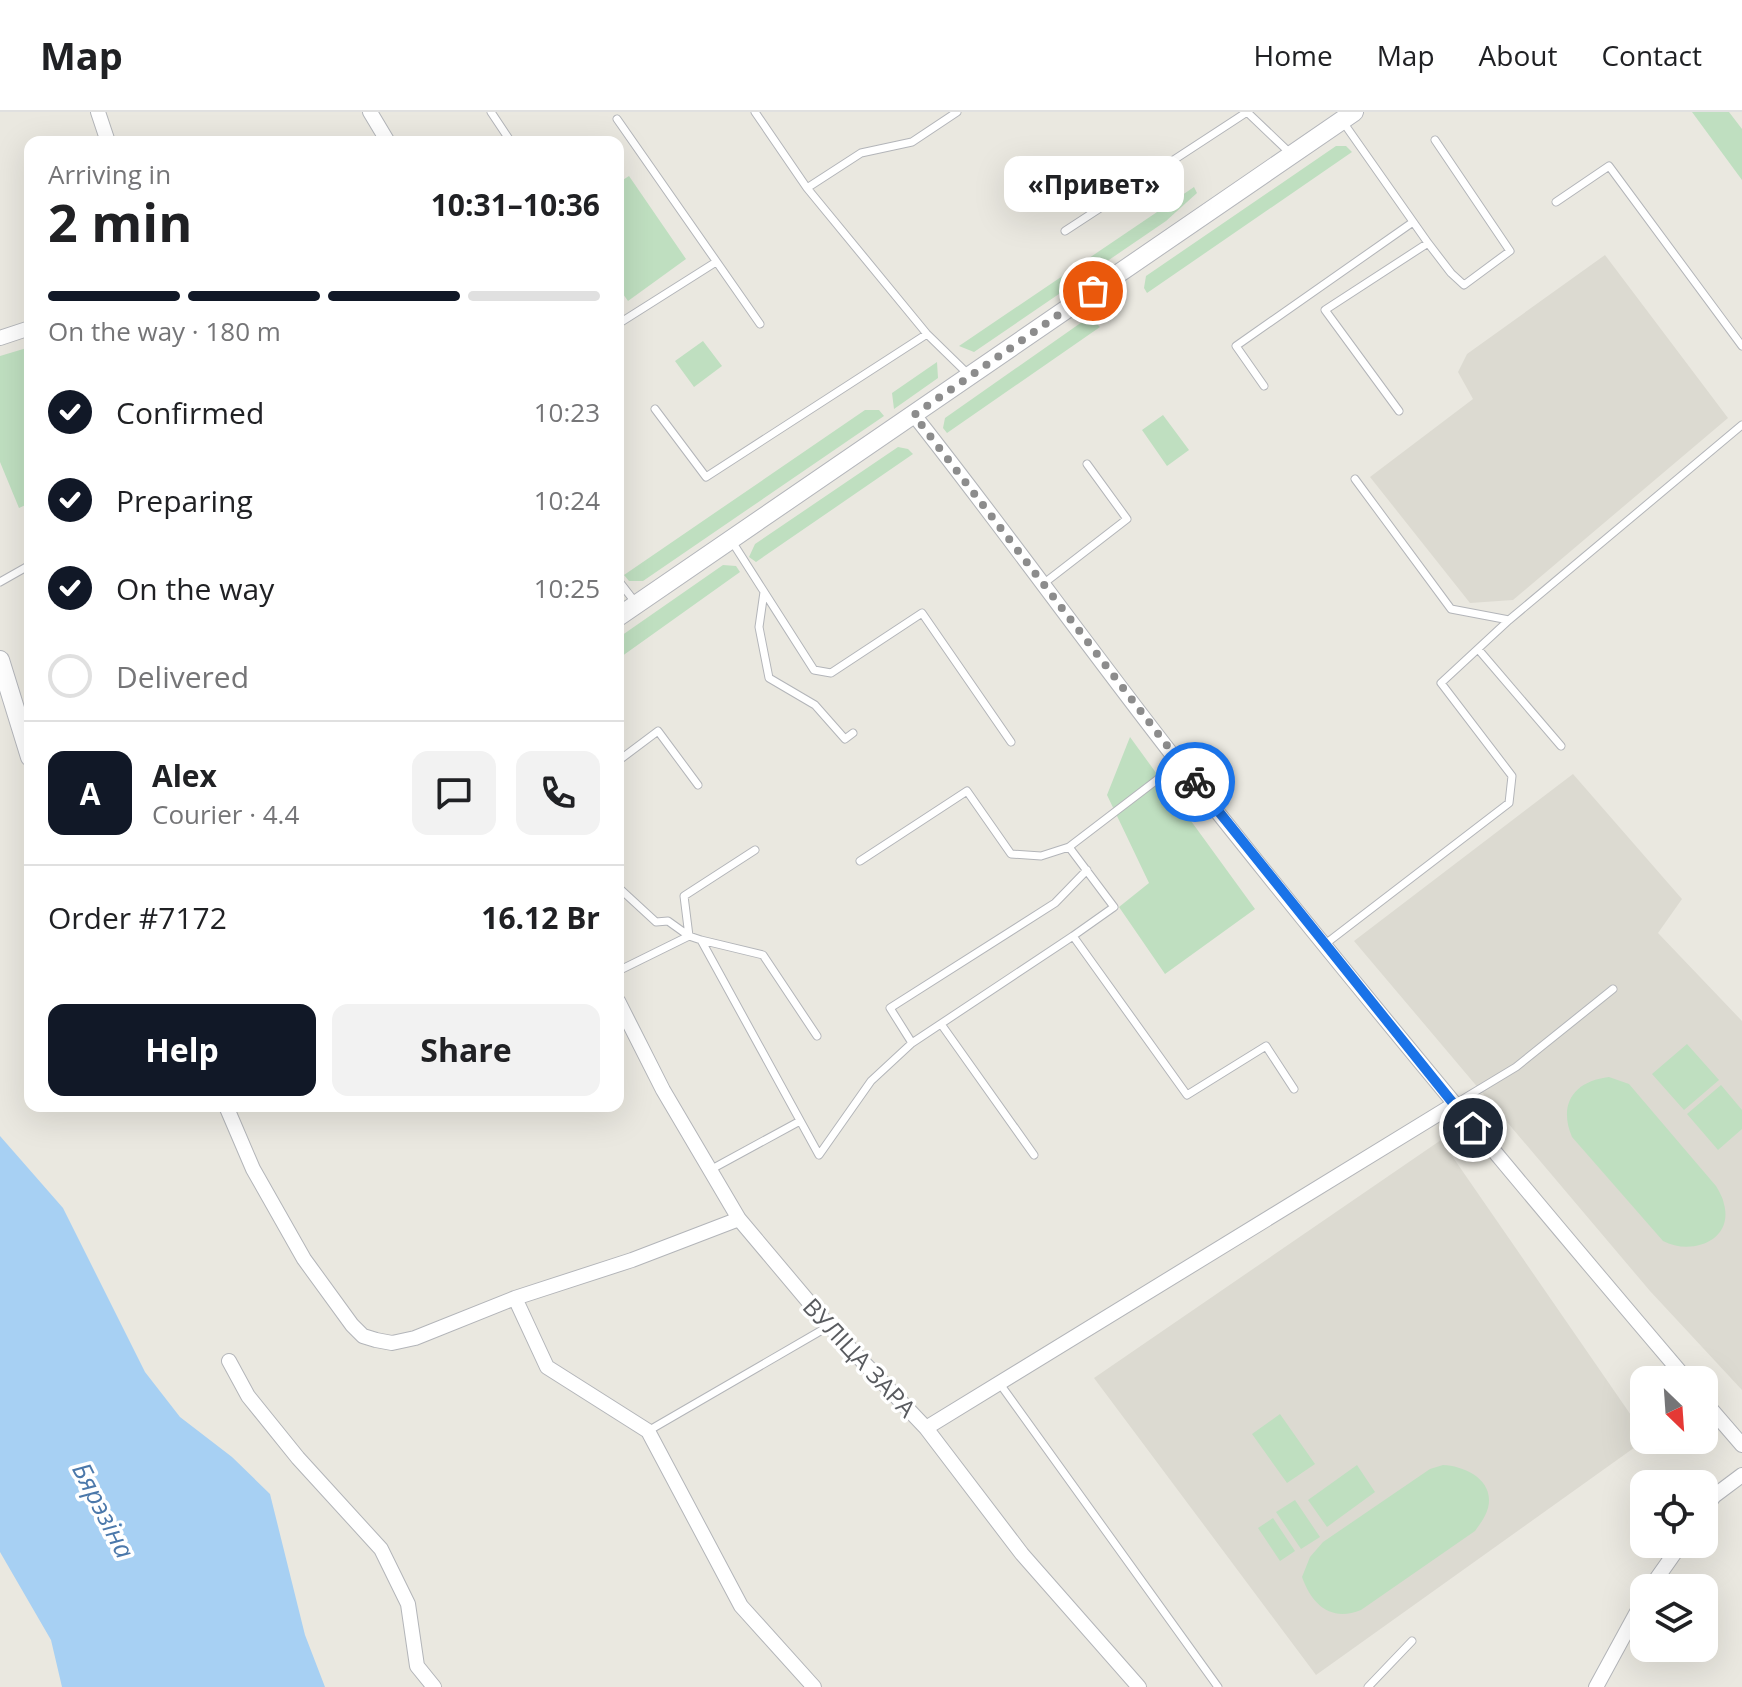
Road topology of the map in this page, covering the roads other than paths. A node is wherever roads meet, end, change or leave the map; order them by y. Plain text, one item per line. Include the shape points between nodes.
1 (98, 112) edge
2 (370, 112) edge
3 (491, 112) edge
4 (755, 112) edge
5 (957, 112) edge
6 (1348, 116) edge
7 (617, 119) dead end
8 (106, 136) edge
9 (384, 136) edge
10 (507, 136) edge
11 (1435, 140) dead end
12 (1292, 155) junction
13 (807, 188) junction
14 (1556, 202) dead end
15 (1413, 222) junction
16 (1065, 231) dead end
17 (1428, 243) junction
18 (716, 262) junction
19 (624, 320) edge
20 (760, 324) dead end
21 (24, 330) edge
22 (927, 334) junction
23 (0, 338) edge
24 (1742, 346) edge
25 (969, 376) junction
26 (1264, 386) dead end
27 (655, 409) dead end
28 (1399, 411) dead end
29 (914, 415) junction
30 (1742, 425) edge
31 (1087, 464) dead end
32 (1355, 479) dead end
33 (730, 538) junction
34 (24, 568) edge
35 (0, 582) edge
36 (1043, 584) junction
37 (624, 588) edge
38 (764, 592) junction
39 (636, 604) junction
40 (624, 613) edge
41 (1509, 620) junction
42 (1478, 649) junction
43 (2, 674) edge
44 (853, 733) dead end
45 (24, 739) edge
46 (1011, 742) dead end
47 (1561, 746) dead end
48 (624, 756) edge
49 (1179, 763) junction
50 (698, 785) dead end
51 (1069, 847) junction
52 (755, 850) dead end
53 (860, 861) dead end
54 (1087, 870) junction
55 (624, 893) edge
56 (689, 936) junction
57 (1073, 936) junction
58 (701, 940) junction
59 (1324, 945) junction
60 (624, 968) edge
61 (1613, 989) dead end
62 (624, 1013) edge
63 (941, 1024) junction
64 (817, 1036) dead end
65 (912, 1043) junction
66 (1294, 1089) dead end
67 (1453, 1105) junction
68 (229, 1112) edge
69 (800, 1121) junction
70 (1034, 1155) dead end
71 (710, 1170) junction
72 (739, 1219) junction
73 (515, 1298) junction
74 (829, 1326) junction
75 (229, 1361) dead end
76 (1675, 1366) edge
77 (1000, 1384) junction
78 (1718, 1417) edge
79 (926, 1428) junction
80 (648, 1431) junction
81 (1742, 1445) edge
82 (1742, 1475) edge
83 (1718, 1493) edge
84 (1630, 1625) edge
85 (1412, 1641) dead end
86 (434, 1687) edge
87 (814, 1687) edge
88 (1139, 1687) edge
89 (1218, 1687) edge
90 (1368, 1687) edge
91 (1596, 1687) edge

1 - 8 street
2 - 9 street
3 - 10 lane
4 - 13 lane
5 - 13 lane via 912,142 861,153
6 - 12 street
6 - 15 lane
7 - 18 lane
11 - 17 lane via 1510,251 1464,285
12 - 16 lane via 1247,112
12 - 25 street
13 - 22 lane
14 - 24 lane via 1609,166
15 - 17 lane
15 - 26 lane via 1236,346
17 - 28 lane via 1325,310
18 - 19 lane
18 - 20 lane
21 - 23 street
22 - 25 lane
22 - 27 lane via 706,477
25 - 29 street
29 - 33 street
29 - 36 street
30 - 41 lane
31 - 36 lane via 1127,519
32 - 41 lane via 1451,609
33 - 38 lane
33 - 39 street
34 - 35 lane
36 - 49 street
37 - 39 lane
38 - 44 lane via 759,627 769,678 815,705 845,739
38 - 46 lane via 814,670 831,673 922,613
39 - 40 street
41 - 42 lane
42 - 47 lane
42 - 59 lane via 1441,683 1512,776 1509,803
43 - 45 street
48 - 50 lane via 658,731
49 - 51 lane
49 - 59 street
51 - 53 lane via 1041,856 1011,854 967,791
51 - 54 lane
52 - 56 lane via 684,896
54 - 57 lane via 1114,907
54 - 65 lane via 1055,903 890,1008
55 - 56 lane via 656,922 668,921
56 - 58 lane
56 - 60 lane
57 - 63 lane
57 - 66 lane via 1187,1095 1266,1046
58 - 64 lane via 763,955
58 - 69 lane
59 - 67 street
61 - 67 lane via 1516,1067
62 - 71 street, ВУЛІЦА ЗАРА
63 - 65 lane
63 - 70 lane
65 - 69 lane via 871,1081 819,1155
67 - 76 street
67 - 77 street
68 - 73 street via 253,1169 304,1259 363,1336 392,1343 415,1338
69 - 71 lane
71 - 72 street, ВУЛІЦА ЗАРА
72 - 73 street
72 - 74 street, ВУЛІЦА ЗАРА
73 - 80 street via 547,1367
74 - 79 street, ВУЛІЦА ЗАРА
74 - 80 lane
75 - 86 street via 248,1396 298,1458 381,1549 408,1604 417,1666
77 - 79 street
77 - 89 lane
78 - 81 street
79 - 88 street, ВУЛІЦА ЗАРА via 1022,1554
80 - 87 street via 741,1606
82 - 83 street
84 - 91 street
85 - 90 lane

